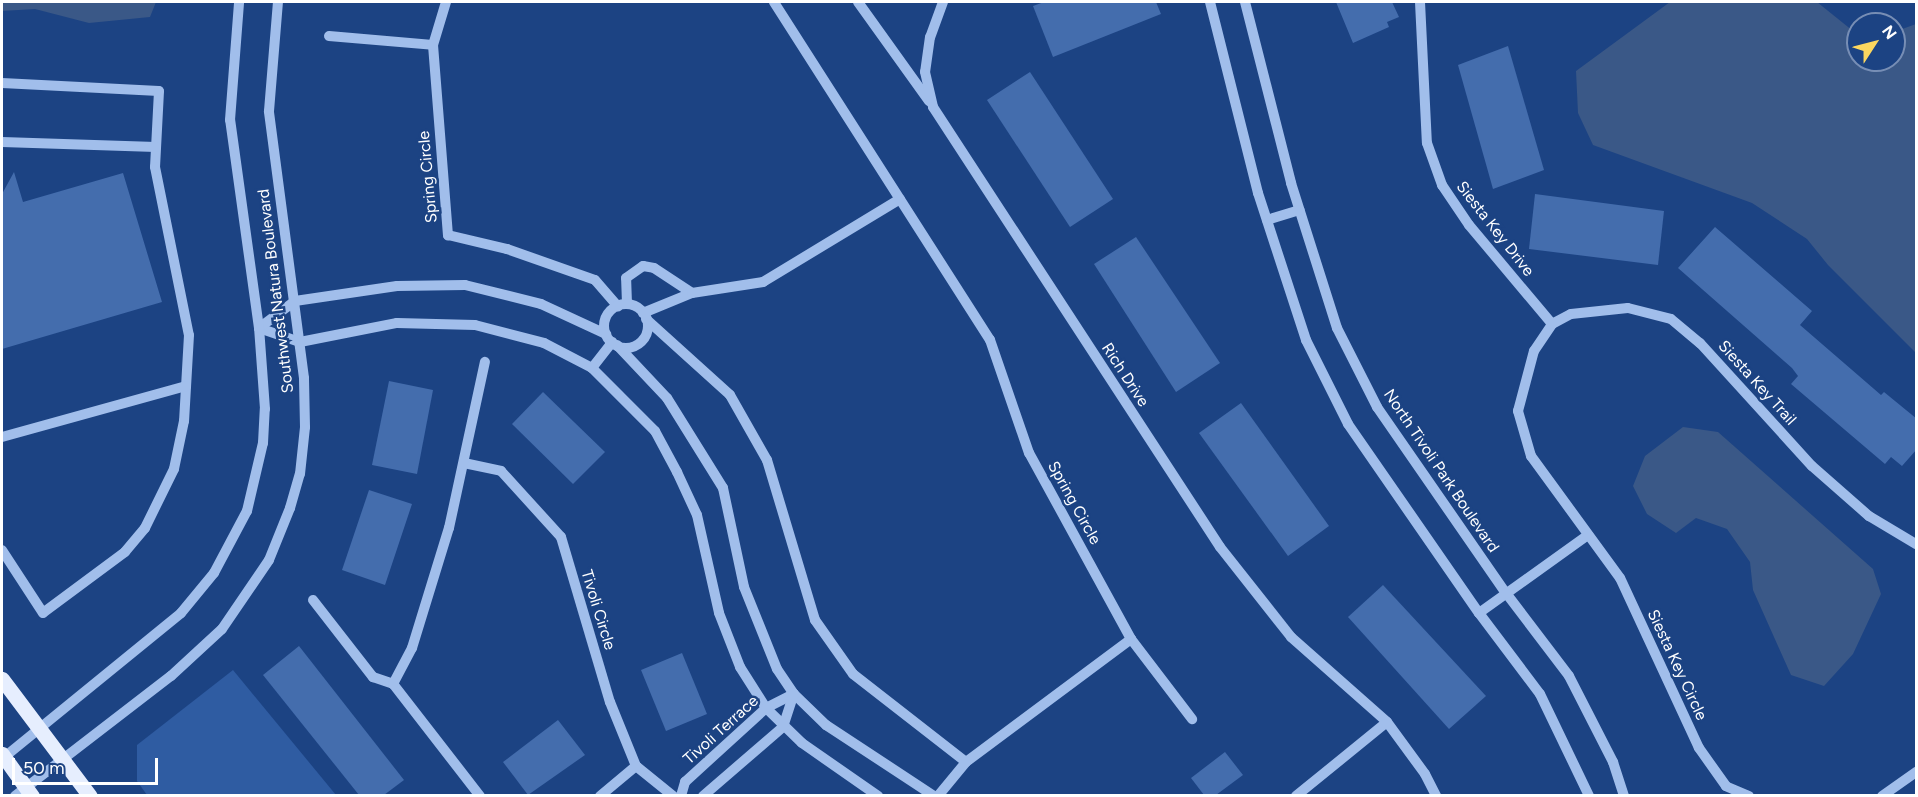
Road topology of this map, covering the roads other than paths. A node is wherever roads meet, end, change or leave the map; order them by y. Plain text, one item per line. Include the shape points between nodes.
1 (239, 2) edge
2 (278, 2) edge
3 (446, 2) edge
4 (774, 2) edge
5 (858, 2) edge
6 (942, 2) edge
7 (1210, 2) edge
8 (1245, 2) edge
9 (1420, 2) edge
10 (329, 36) dead end
11 (433, 45) junction
12 (2, 83) edge
13 (933, 107) junction
14 (2, 142) edge
15 (156, 147) junction
16 (900, 199) junction
17 (1299, 210) junction
18 (1267, 220) junction
19 (692, 293) junction
20 (295, 301) junction
21 (623, 305) junction
22 (645, 316) junction
23 (1552, 324) junction
24 (258, 328) junction
25 (611, 341) junction
26 (300, 342) junction
27 (485, 362) dead end
28 (592, 368) junction
29 (186, 386) junction
30 (2, 437) edge
31 (464, 463) junction
32 (1588, 535) junction
33 (1917, 544) edge
34 (2, 550) edge
35 (1506, 593) junction
36 (313, 600) dead end
37 (1479, 613) junction
38 (1131, 639) junction
39 (2, 679) edge
40 (393, 684) junction
41 (795, 694) junction
42 (766, 708) junction
43 (1192, 719) dead end
44 (1387, 722) junction
45 (38, 727) junction
46 (783, 728) junction
47 (2, 757) edge
48 (62, 759) junction
49 (966, 762) junction
50 (636, 766) junction
51 (1917, 772) edge
52 (24, 793) edge
53 (90, 795) edge
54 (480, 795) edge
55 (600, 795) edge
56 (673, 795) edge
57 (681, 795) edge
58 (703, 795) edge
59 (878, 795) edge
60 (936, 795) edge
61 (1296, 795) edge
62 (1436, 795) edge
63 (1589, 795) edge
64 (1624, 795) edge
65 (1749, 795) edge
66 (1882, 795) edge

1 - 24 street, Southwest Natura Boulevard via 230,120
2 - 20 street, Southwest Natura Boulevard via 269,111
3 - 11 street, Spring Circle
4 - 16 street, Spring Circle
5 - 13 street
6 - 13 street, Rich Drive via 930,37 925,72
7 - 18 street
8 - 17 street, North Tivoli Park Boulevard
9 - 23 street, Siesta Key Drive via 1427,143 1442,185 1469,225
10 - 11 street
11 - 21 street, Spring Circle via 448,236 507,249 595,280
12 - 15 street via 159,91
13 - 44 street, Rich Drive via 1220,547 1290,637
14 - 15 street
15 - 29 street via 155,167 189,335
16 - 19 street via 763,282
16 - 38 street, Spring Circle via 990,340 1029,453
17 - 18 street
17 - 35 street, North Tivoli Park Boulevard via 1337,328 1377,406
18 - 37 street via 1306,340 1348,424
19 - 21 street via 654,268 644,266 626,278
19 - 22 street
20 - 24 street
20 - 25 street via 397,286 465,285 541,304
20 - 26 street, Southwest Natura Boulevard
21 - 22 street
21 - 25 street via 607,315
22 - 25 street via 646,333 638,344
22 - 49 street via 730,396 767,460 815,620 854,674
23 - 32 street, Siesta Key Circle via 1533,351 1518,411 1531,456
23 - 33 street, Siesta Key Trail via 1591,310 1628,308 1671,319 1700,343 1812,466 1869,516
24 - 26 street
24 - 45 street, Southwest Natura Boulevard via 265,409 263,442 247,511 232,543 195,599 175,619
25 - 28 street
25 - 41 street via 668,398 723,488 744,587 777,669
26 - 28 street via 397,323 475,325 544,343
26 - 48 street, Southwest Natura Boulevard via 305,426 300,474 269,560 244,601 197,653
27 - 31 street
28 - 42 street via 655,430 677,472 697,514 719,613 740,667
29 - 30 street
29 - 34 street via 184,421 174,469 145,528 125,552 43,613
31 - 40 street via 449,528 412,648
31 - 50 street, Tivoli Circle via 501,471 561,537 610,702
32 - 35 street
32 - 65 street, Siesta Key Circle via 1620,578 1699,748 1726,786
35 - 37 street
35 - 64 street, North Tivoli Park Boulevard via 1569,676 1613,762
36 - 40 street via 373,677
37 - 63 street via 1540,694
38 - 43 street, Spring Circle
38 - 49 street
39 - 45 main road
40 - 54 street
41 - 42 street, Tivoli Terrace
41 - 46 street
41 - 60 street via 826,725
42 - 46 street
42 - 57 street, Tivoli Terrace via 685,782
44 - 61 street
44 - 62 street, Rich Drive
45 - 47 street, Southwest Natura Boulevard
45 - 48 main road
46 - 58 street
46 - 59 street
47 - 52 main road
48 - 52 street, Southwest Natura Boulevard
48 - 53 main road
49 - 60 street
50 - 55 street
50 - 56 street, Tivoli Circle
51 - 66 street

